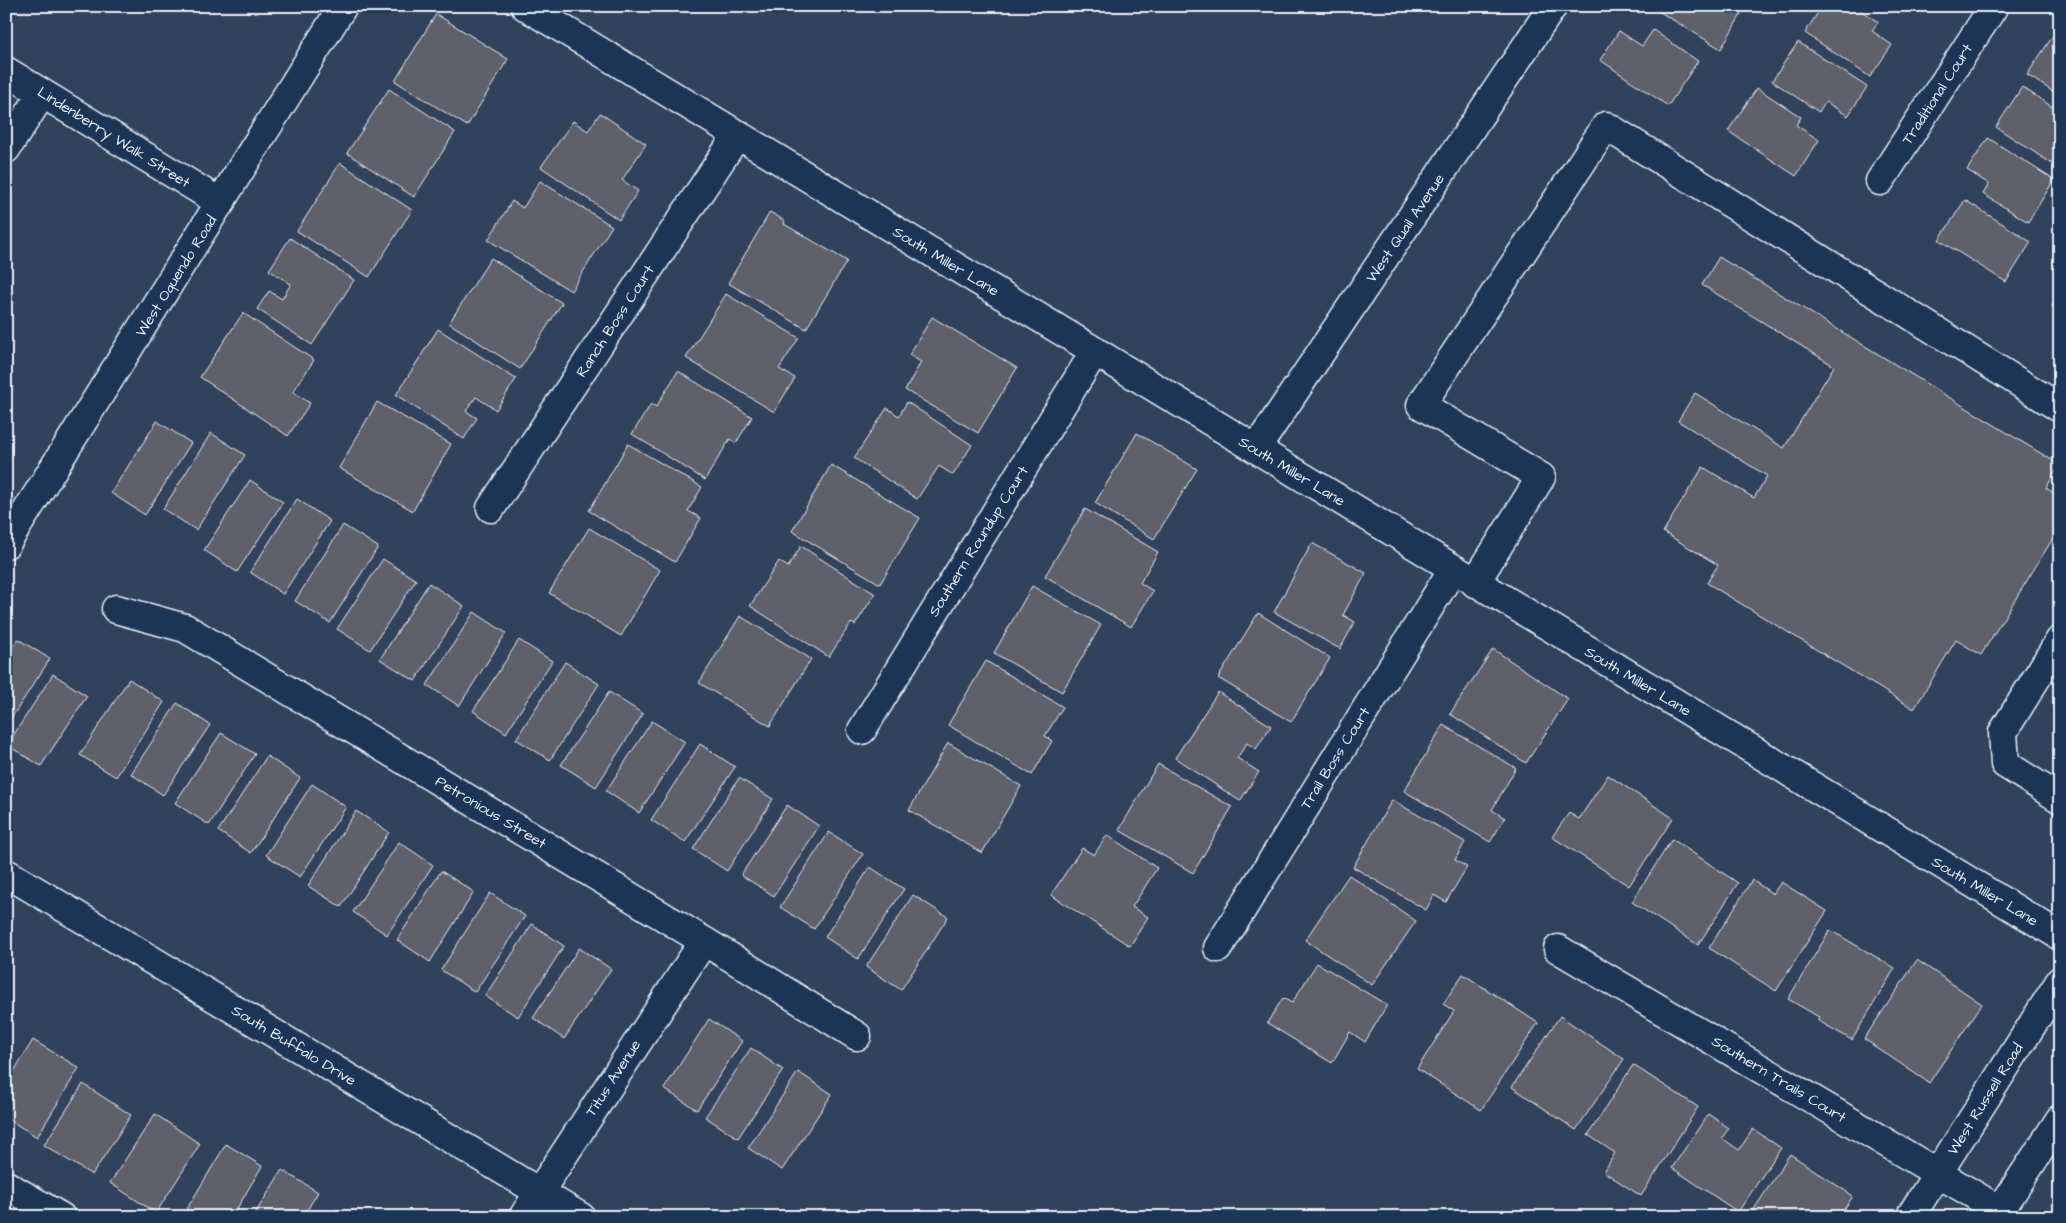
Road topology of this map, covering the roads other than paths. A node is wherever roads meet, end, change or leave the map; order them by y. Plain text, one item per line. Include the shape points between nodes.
1 (343, 6) edge
2 (525, 6) edge
3 (1553, 6) edge
4 (1994, 6) edge
5 (6, 71) edge
6 (42, 94) junction
7 (738, 134) junction
8 (6, 149) edge
9 (1880, 181) dead end
10 (221, 203) junction
11 (1095, 351) junction
12 (2060, 408) edge
13 (1256, 449) junction
14 (492, 508) dead end
15 (6, 544) edge
16 (1452, 569) junction
17 (1475, 583) junction
18 (116, 609) dead end
19 (2060, 640) edge
20 (862, 730) dead end
21 (2060, 799) edge
22 (6, 872) edge
23 (2060, 936) edge
24 (704, 941) junction
25 (1218, 948) dead end
26 (1558, 949) dead end
27 (2060, 981) edge
28 (858, 1036) dead end
29 (2060, 1119) edge
30 (1938, 1173) junction
31 (6, 1185) edge
32 (539, 1191) junction
33 (1998, 1213) edge
34 (61, 1217) edge
35 (523, 1217) edge
36 (582, 1217) edge
37 (1910, 1217) edge

1 - 10 street, West Oquendo Road
2 - 7 street, South Miller Lane
3 - 13 street, West Quail Avenue
4 - 9 street, Traditional Court
5 - 6 street, Lindenberry Walk Street
6 - 8 street
6 - 10 street, Lindenberry Walk Street
7 - 11 street, South Miller Lane
7 - 14 street, Ranch Boss Court
10 - 15 street, West Oquendo Road
11 - 13 street, South Miller Lane
11 - 20 street, Southern Roundup Court
12 - 17 street via 1606,126 1421,405 1541,477
13 - 16 street, South Miller Lane
16 - 17 street, South Miller Lane
16 - 25 street, Trail Boss Court
17 - 23 street, South Miller Lane
18 - 24 street, Petronious Street via 185,628
19 - 21 street via 2003,732 2005,764
22 - 32 street, South Buffalo Drive
24 - 28 street, Petronious Street
24 - 32 street, Titus Avenue
26 - 30 street, Southern Trails Court
27 - 30 street, West Russell Road
29 - 33 street
30 - 33 street, Southern Trails Court
30 - 37 street, West Russell Road
31 - 34 street
32 - 35 street, Titus Avenue
32 - 36 street, South Buffalo Drive

